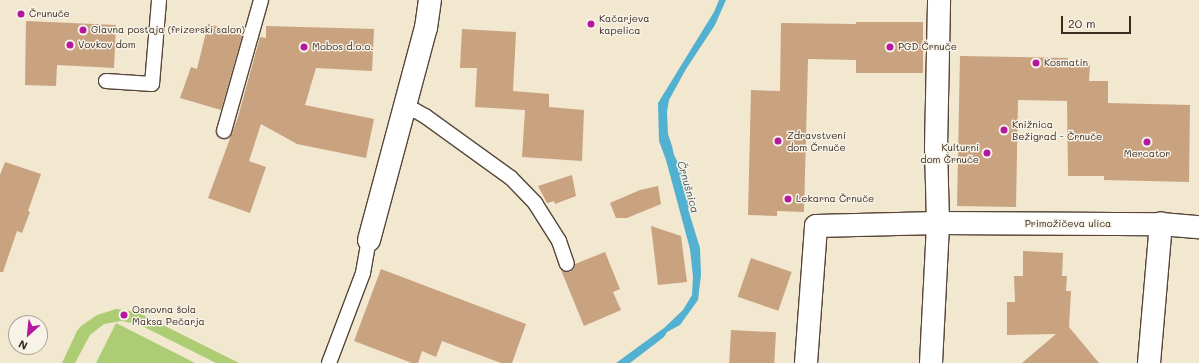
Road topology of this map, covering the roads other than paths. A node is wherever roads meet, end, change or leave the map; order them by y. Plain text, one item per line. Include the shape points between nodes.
1 (159, 0) edge
2 (261, 0) edge
3 (430, 0) edge
4 (939, 0) edge
5 (106, 81) dead end
6 (404, 110) junction
7 (224, 131) dead end
8 (938, 223) junction
9 (1160, 224) junction
10 (1199, 227) edge
11 (369, 240) joint
12 (567, 264) dead end
13 (329, 363) edge
14 (806, 363) edge
15 (931, 363) edge
16 (1149, 363) edge

1 - 5 lane via 152,84
2 - 7 lane
3 - 6 street via 426,28
4 - 8 street via 936,147
6 - 11 street
6 - 12 lane via 416,111 425,116 511,178 535,203 559,242
8 - 9 street, Primožičeva ulica
8 - 14 street, Primožičeva ulica via 816,226
8 - 15 street
9 - 10 street, Primožičeva ulica
9 - 16 street
11 - 13 lane via 363,273

